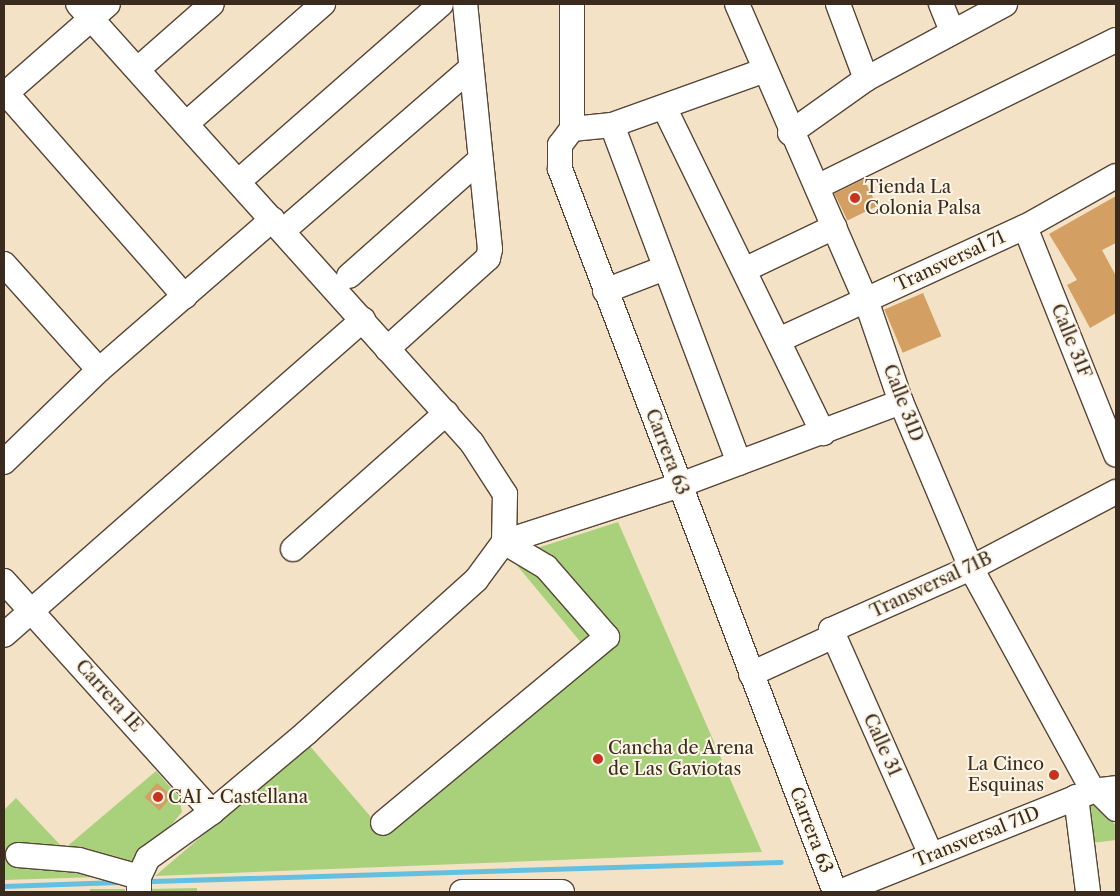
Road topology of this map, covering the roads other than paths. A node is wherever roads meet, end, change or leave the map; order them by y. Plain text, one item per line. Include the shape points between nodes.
1 (108, 4) edge
2 (212, 4) edge
3 (323, 4) edge
4 (441, 4) edge
5 (465, 4) edge
6 (572, 4) edge
7 (737, 4) edge
8 (838, 4) edge
9 (941, 4) edge
10 (1005, 4) edge
11 (84, 12) edge
12 (952, 31) junction
13 (1116, 40) edge
14 (471, 68) junction
15 (138, 69) junction
16 (763, 71) junction
17 (866, 79) junction
18 (5, 94) edge
19 (664, 106) junction
20 (187, 123) junction
21 (612, 125) junction
22 (572, 129) junction
23 (790, 133) junction
24 (482, 159) junction
25 (1116, 176) edge
26 (240, 180) junction
27 (817, 187) junction
28 (279, 225) junction
29 (834, 227) junction
30 (1025, 227) junction
31 (4, 264) edge
32 (665, 268) junction
33 (746, 269) junction
34 (349, 276) dead end
35 (605, 291) junction
36 (185, 297) junction
37 (866, 300) junction
38 (363, 320) junction
39 (781, 339) junction
40 (387, 349) junction
41 (99, 370) junction
42 (902, 402) junction
43 (446, 413) junction
44 (823, 433) junction
45 (1116, 455) edge
46 (4, 462) edge
47 (739, 463) junction
48 (672, 487) junction
49 (1116, 492) edge
50 (504, 542) junction
51 (293, 549) dead end
52 (971, 568) junction
53 (4, 581) edge
54 (31, 610) junction
55 (4, 635) edge
56 (834, 636) junction
57 (751, 674) junction
58 (1096, 792) edge
59 (1116, 809) edge
60 (212, 812) junction
61 (383, 823) dead end
62 (18, 855) dead end
63 (931, 855) junction
64 (139, 885) edge
65 (462, 891) edge
66 (562, 892) edge
67 (836, 892) edge
68 (840, 892) edge
69 (1088, 892) edge

1 - 11 street
2 - 15 street
3 - 20 street
4 - 26 street
5 - 14 street
6 - 22 street, Carrera 63
7 - 16 street, Calle 31D
8 - 17 street
9 - 12 street
10 - 12 street
11 - 15 street
11 - 18 street
12 - 17 street
13 - 27 street
14 - 24 street
14 - 28 street
15 - 20 street
16 - 19 street
16 - 23 street, Calle 31D
17 - 23 street
18 - 36 street
19 - 21 street
19 - 33 street
20 - 26 street
21 - 22 street
21 - 32 street
22 - 35 street, Carrera 63 via 560,145 560,169
23 - 27 street, Calle 31D
24 - 34 street
24 - 40 street via 488,258
25 - 30 street, Transversal 71
26 - 28 street
27 - 29 street, Calle 31D
28 - 36 street
28 - 38 street
29 - 33 street
29 - 37 street, Calle 31D
30 - 37 street, Transversal 71
30 - 45 street, Calle 31F
31 - 41 street
32 - 35 street
32 - 47 street
33 - 39 street
35 - 48 street, Carrera 63
36 - 41 street
37 - 39 street, Transversal 71
37 - 42 street, Calle 31D
38 - 40 street
38 - 54 street
39 - 44 street
40 - 43 street
41 - 46 street
42 - 44 street
42 - 52 street, Calle 31D
43 - 50 street via 488,465 505,494
43 - 51 street
44 - 47 street
47 - 48 street
48 - 50 street
48 - 57 street, Carrera 63
49 - 52 street, Transversal 71B
50 - 60 street via 476,580
50 - 61 street via 546,567 606,637
52 - 56 street, Transversal 71B via 831,630
52 - 58 street, Calle 31D
53 - 54 street, Carrera 1E
54 - 55 street
54 - 60 street, Carrera 1E
56 - 57 street, Transversal 71B
56 - 63 street, Calle 31
57 - 67 street, Carrera 63
58 - 59 street
58 - 63 street, Transversal 71D
58 - 69 street
60 - 64 street via 148,858
62 - 64 street via 79,860
63 - 68 street, Transversal 71D
65 - 66 street

